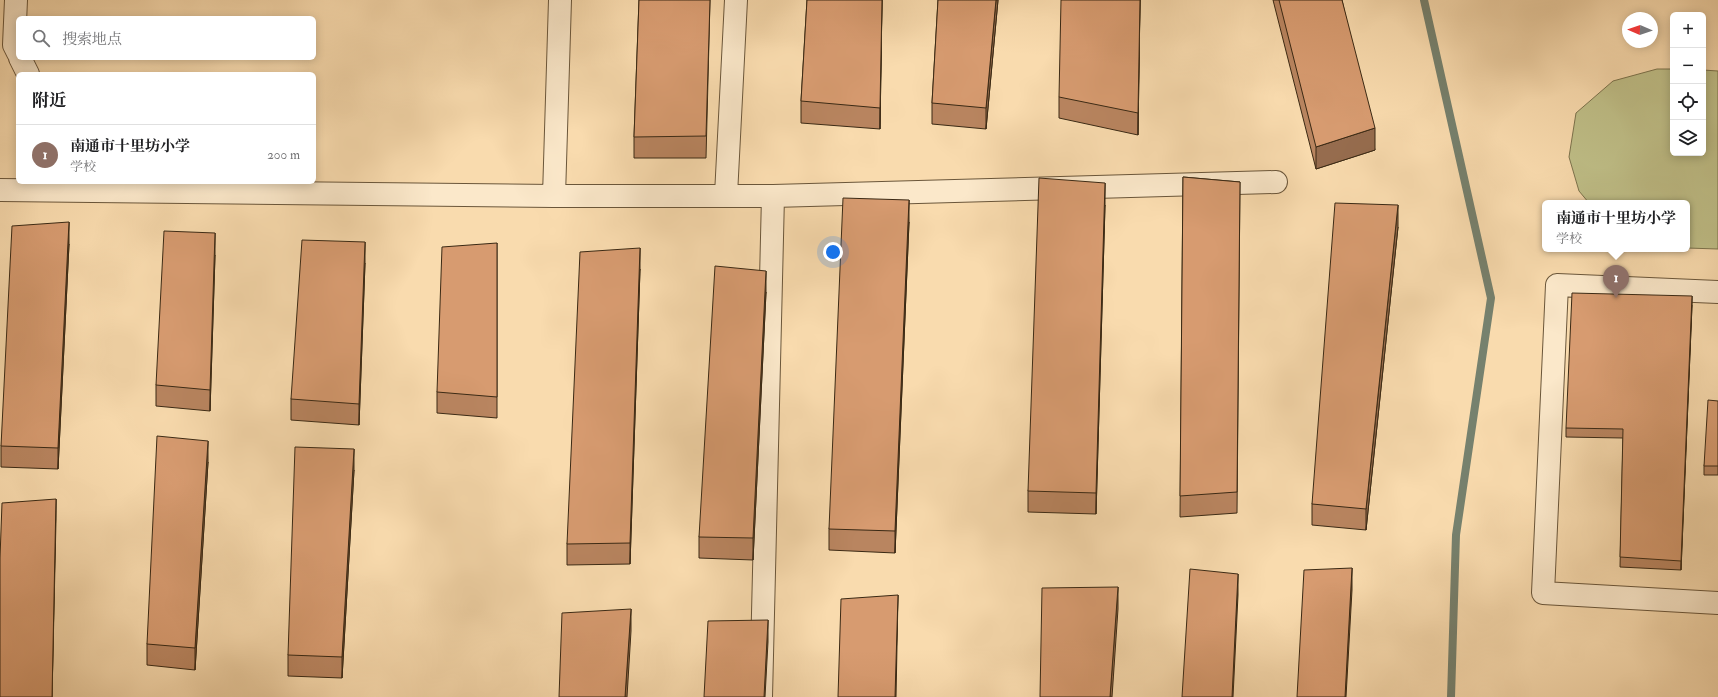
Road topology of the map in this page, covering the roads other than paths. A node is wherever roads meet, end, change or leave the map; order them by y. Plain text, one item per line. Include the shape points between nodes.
1 (16, 0) edge
2 (560, 0) edge
3 (736, 0) edge
4 (16, 49) edge
5 (21, 60) edge
6 (27, 72) edge
7 (1276, 182) dead end
8 (65, 186) edge
9 (0, 190) edge
10 (726, 195) junction
11 (554, 196) junction
12 (773, 196) junction
13 (1718, 292) edge
14 (1718, 603) edge
15 (761, 697) edge

1 - 4 street
2 - 11 street
3 - 10 street
5 - 6 street
7 - 12 street
8 - 9 street
8 - 11 street
10 - 11 street
10 - 12 street
12 - 15 street
13 - 14 street via 1557,285 1543,593

